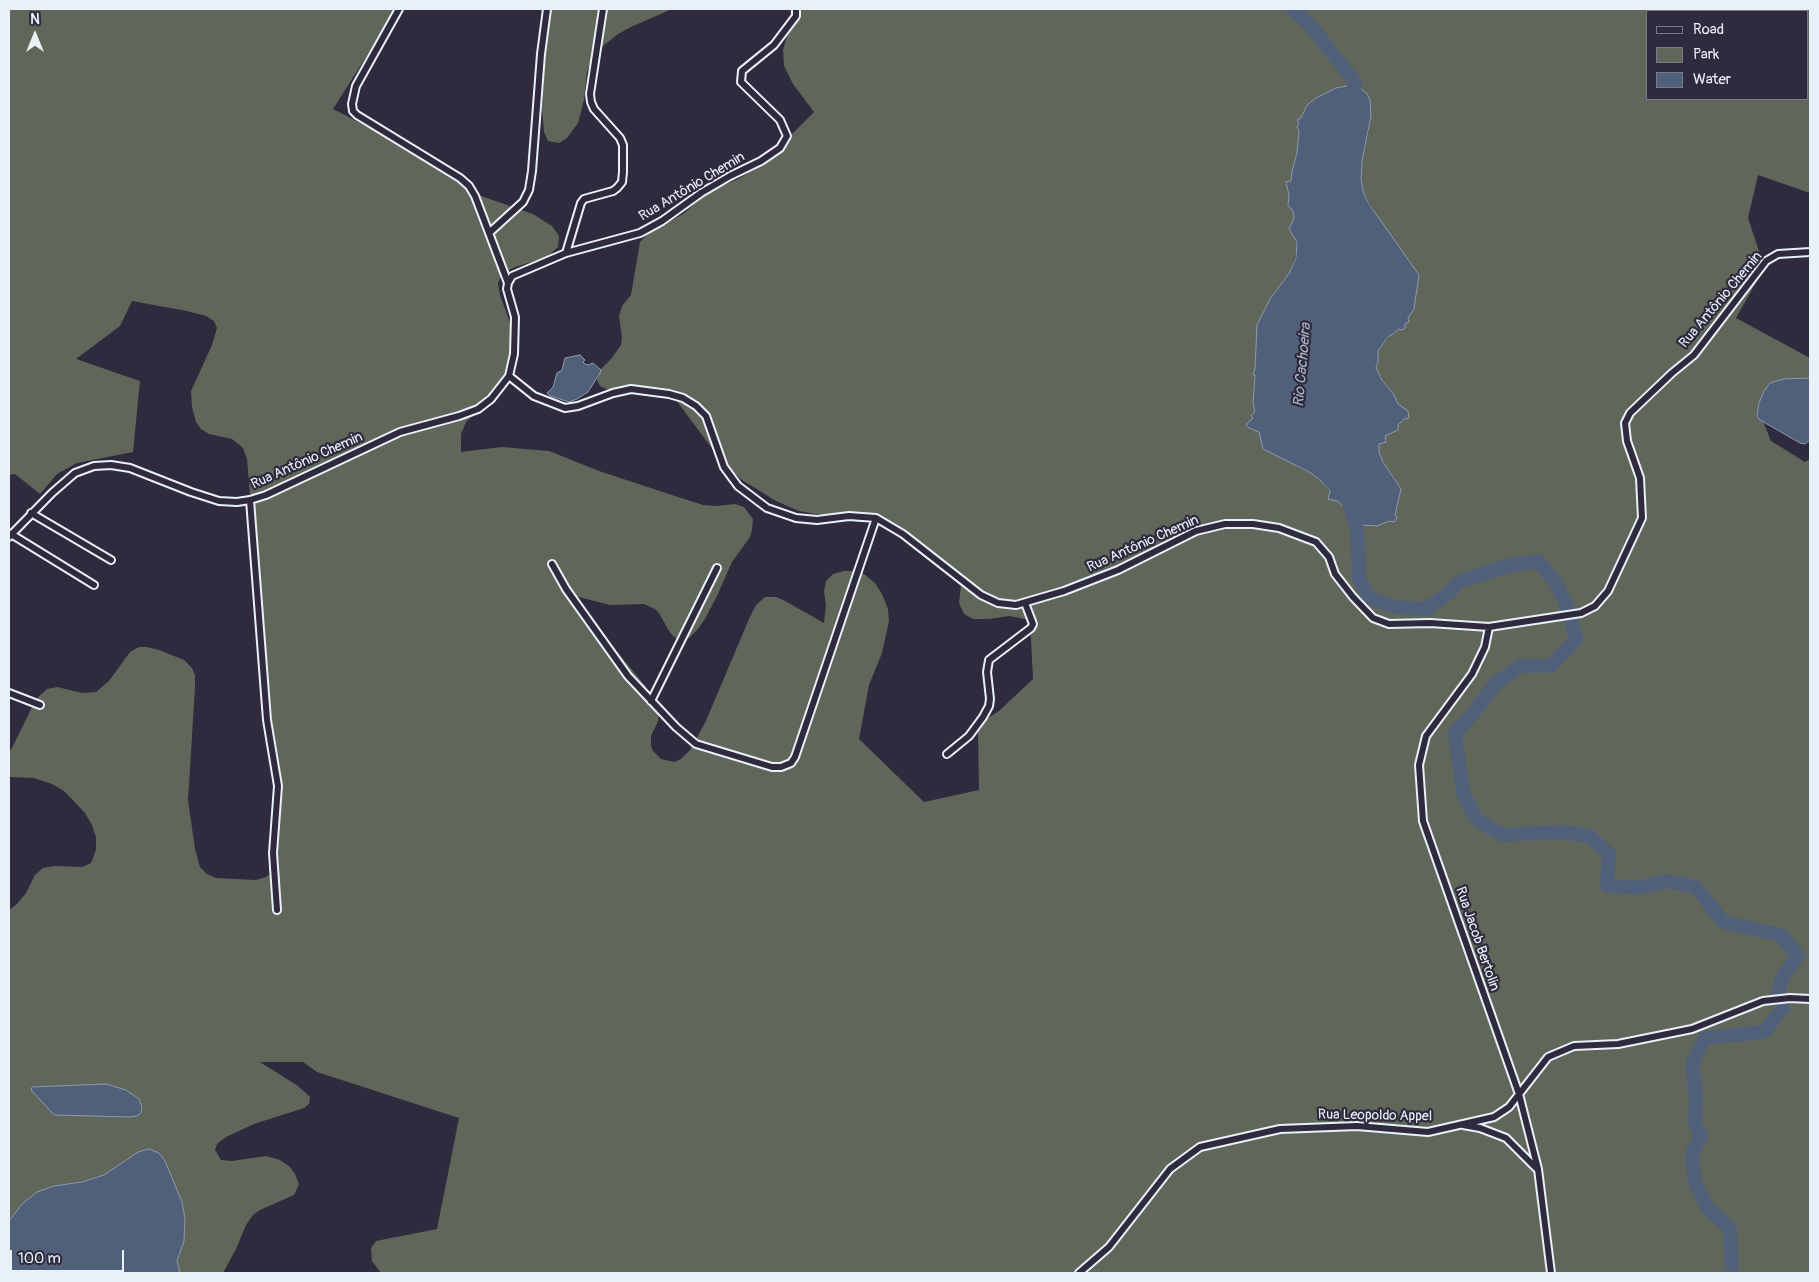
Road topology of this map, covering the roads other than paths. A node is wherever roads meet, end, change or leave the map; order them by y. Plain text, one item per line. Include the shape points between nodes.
1 (399, 9) edge
2 (547, 9) edge
3 (603, 9) edge
4 (796, 9) edge
5 (489, 234) junction
6 (1810, 252) edge
7 (566, 253) junction
8 (508, 283) junction
9 (509, 376) junction
10 (250, 500) junction
11 (31, 513) junction
12 (876, 518) junction
13 (10, 536) edge
14 (111, 560) dead end
15 (552, 564) dead end
16 (718, 568) dead end
17 (94, 585) dead end
18 (1025, 602) junction
19 (1489, 627) junction
20 (9, 693) edge
21 (651, 701) junction
22 (40, 705) dead end
23 (947, 754) dead end
24 (277, 910) dead end
25 (1810, 999) edge
26 (1519, 1094) junction
27 (1459, 1124) junction
28 (1538, 1169) junction
29 (1080, 1273) edge
30 (1551, 1273) edge

1 - 5 street via 356,86 353,111 469,186
2 - 5 street via 529,190 523,202
3 - 7 street via 591,102 620,138 624,172 622,182 613,191 584,198
4 - 7 street, Rua Antônio Chemin via 796,16 774,45 742,71 742,82 780,120 787,136 780,148 640,233
5 - 8 street
6 - 19 street, Rua Antônio Chemin via 1778,254 1766,261 1694,355 1630,413 1625,423 1627,441 1640,478 1642,518 1608,592 1595,606 1581,613
7 - 8 street, Rua Antônio Chemin via 512,276
8 - 9 street, Rua Antônio Chemin via 515,317 514,354
9 - 10 street, Rua Antônio Chemin via 491,399 478,408 400,432
9 - 12 street, Rua Antônio Chemin via 534,396 565,408 631,389 683,398 706,416 724,467 738,486 767,508 796,518 817,520 849,516
10 - 11 street, Rua Antônio Chemin via 220,500 112,464 75,473
10 - 24 street via 267,720 278,786 274,852
11 - 13 street, Rua Antônio Chemin
11 - 14 street
12 - 18 street, Rua Antônio Chemin via 904,534 981,595 998,603 1016,605
12 - 21 street via 791,763 772,767 696,744
13 - 17 street
15 - 21 street via 628,676
16 - 21 street
18 - 19 street, Rua Antônio Chemin via 1118,570 1196,531 1225,524 1253,524 1279,528 1316,542 1329,557 1335,574 1373,618 1389,624
18 - 23 street via 1031,628 989,660 989,706 969,736
19 - 26 street, Rua Jacob Bertolin via 1485,647 1472,674 1426,736 1419,765 1422,821
20 - 22 street
25 - 26 street, Rua Leopoldo Appel via 1763,1001 1692,1029 1618,1044 1574,1046 1548,1057
26 - 27 street, Rua Leopoldo Appel via 1494,1116
26 - 28 street, Rua Jacob Bertolin
27 - 28 street via 1506,1138
27 - 29 street, Rua Leopoldo Appel via 1428,1132 1357,1126 1280,1129 1200,1147 1170,1169 1109,1247
28 - 30 street, Rua Jacob Bertolin

